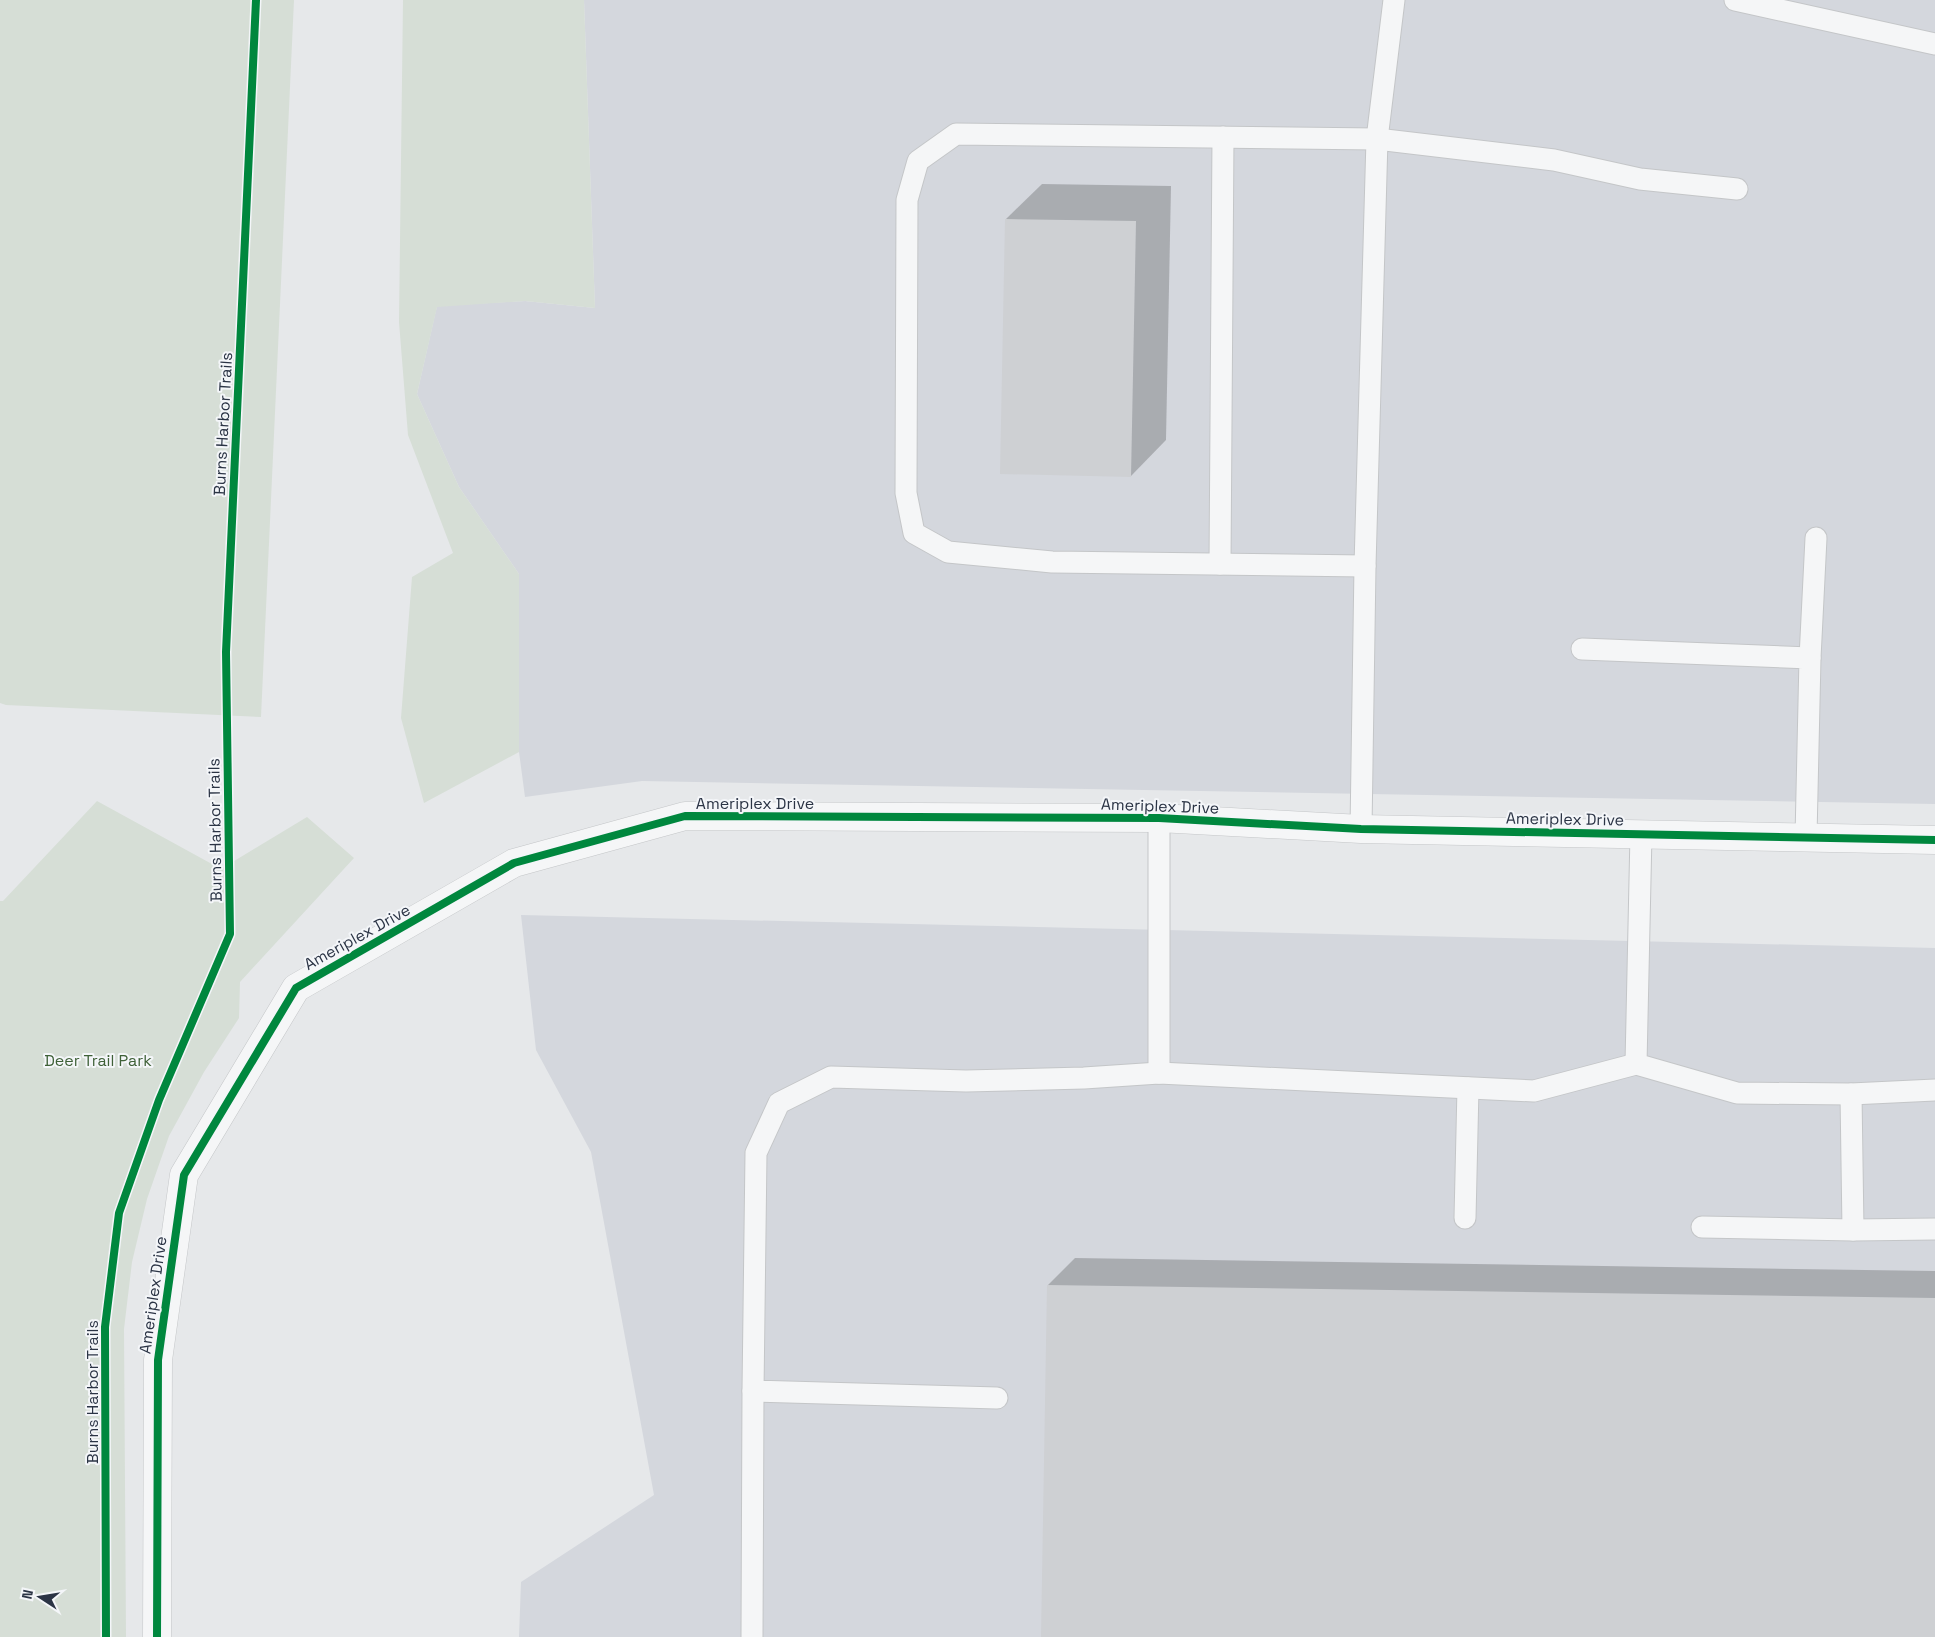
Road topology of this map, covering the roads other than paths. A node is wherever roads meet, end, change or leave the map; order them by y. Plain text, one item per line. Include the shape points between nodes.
1 (1394, 0) edge
2 (1735, 0) edge
3 (1935, 44) edge
4 (1222, 137) junction
5 (1377, 139) junction
6 (1737, 190) dead end
7 (1816, 538) dead end
8 (1220, 564) junction
9 (1366, 566) junction
10 (1582, 649) dead end
11 (1810, 658) junction
12 (1159, 818) junction
13 (1361, 829) junction
14 (1641, 834) junction
15 (1806, 837) junction
16 (1935, 840) edge
17 (1636, 1064) junction
18 (1159, 1073) junction
19 (1468, 1088) junction
20 (1935, 1090) edge
21 (1851, 1094) junction
22 (1465, 1218) dead end
23 (1702, 1226) dead end
24 (1935, 1229) edge
25 (1853, 1230) junction
26 (753, 1391) junction
27 (997, 1398) dead end
28 (157, 1637) edge
29 (752, 1637) edge

1 - 5 lane
2 - 3 lane
4 - 5 lane
4 - 8 lane
4 - 8 lane via 956,134 918,161 907,200 906,493 914,533 948,552 1052,562
5 - 6 lane via 1554,160 1640,179
5 - 9 lane
7 - 11 lane
8 - 9 lane
9 - 13 lane
10 - 11 lane
11 - 15 lane
12 - 13 street, Ameriplex Drive
12 - 18 lane
12 - 28 street, Ameriplex Drive via 685,816 514,863 296,988 184,1176 158,1360
13 - 14 street, Ameriplex Drive
14 - 15 street, Ameriplex Drive
14 - 17 lane
15 - 16 street, Ameriplex Drive
17 - 19 lane via 1534,1091
17 - 21 lane via 1737,1093
18 - 19 lane
18 - 26 lane via 976,1080 831,1077 779,1103 756,1153
19 - 22 lane
20 - 21 lane
21 - 25 lane
23 - 25 lane
24 - 25 lane
26 - 27 lane
26 - 29 lane

